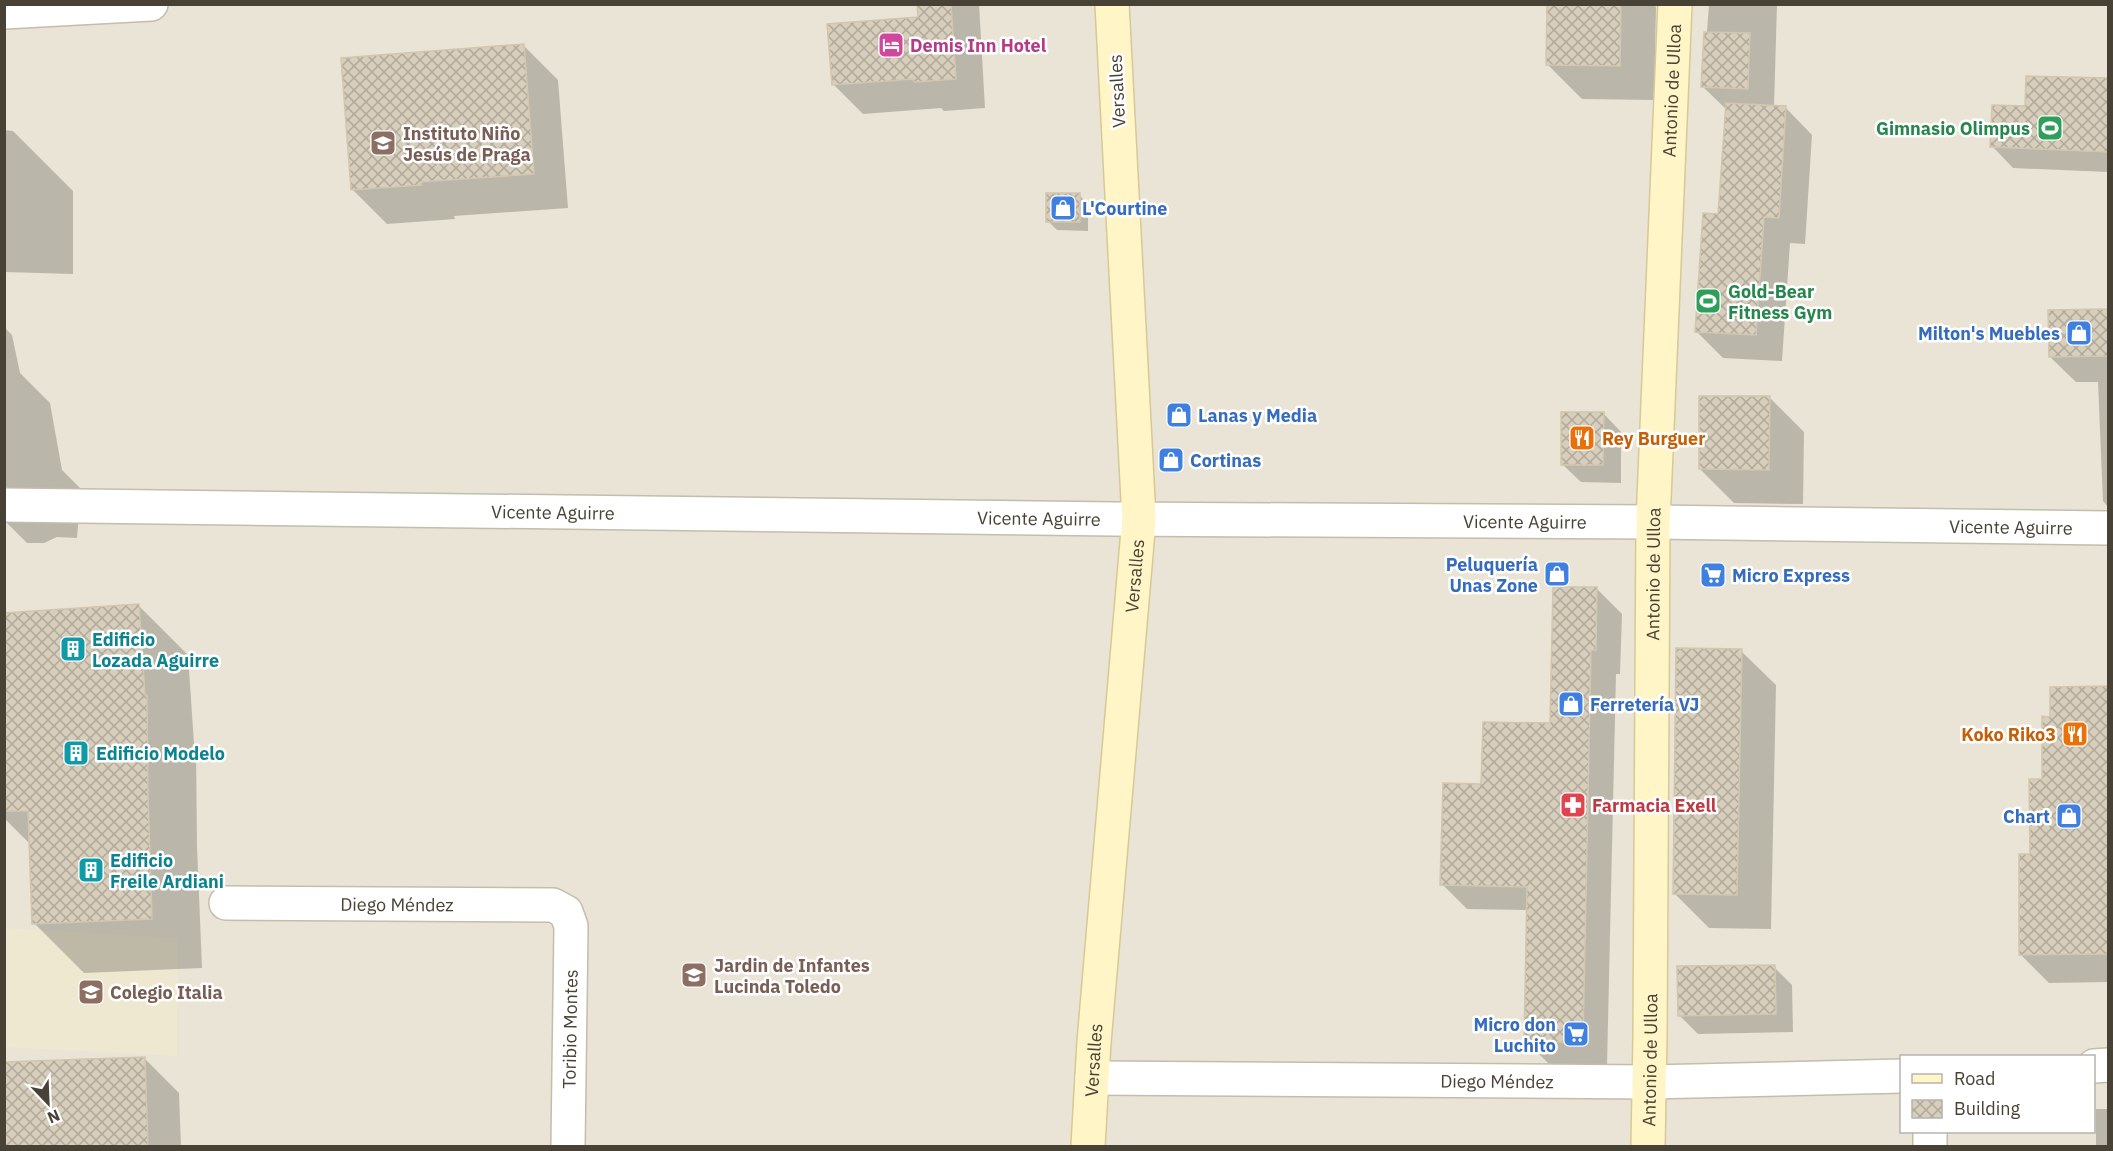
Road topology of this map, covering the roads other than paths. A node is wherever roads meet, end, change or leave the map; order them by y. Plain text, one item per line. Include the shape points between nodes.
1 (151, 4) edge
2 (1112, 4) edge
3 (1675, 4) edge
4 (4, 12) edge
5 (4, 505) edge
6 (1139, 519) junction
7 (1653, 522) junction
8 (2109, 528) edge
9 (226, 903) dead end
10 (566, 912) joint
11 (1900, 1076) edge
12 (1092, 1078) junction
13 (1650, 1082) junction
14 (568, 1146) edge
15 (1088, 1146) edge
16 (1648, 1146) edge

1 - 4 street
2 - 6 street, Versalles
3 - 7 street, Antonio de Ulloa
5 - 6 street, Vicente Aguirre
6 - 7 street, Vicente Aguirre
6 - 12 street, Versalles
7 - 8 street, Vicente Aguirre
7 - 13 street, Antonio de Ulloa
9 - 10 street, Diego Méndez via 553,905
10 - 14 street, Toribio Montes via 571,926
11 - 13 street, Diego Méndez
12 - 13 street, Diego Méndez
12 - 15 street, Versalles
13 - 16 street, Antonio de Ulloa

